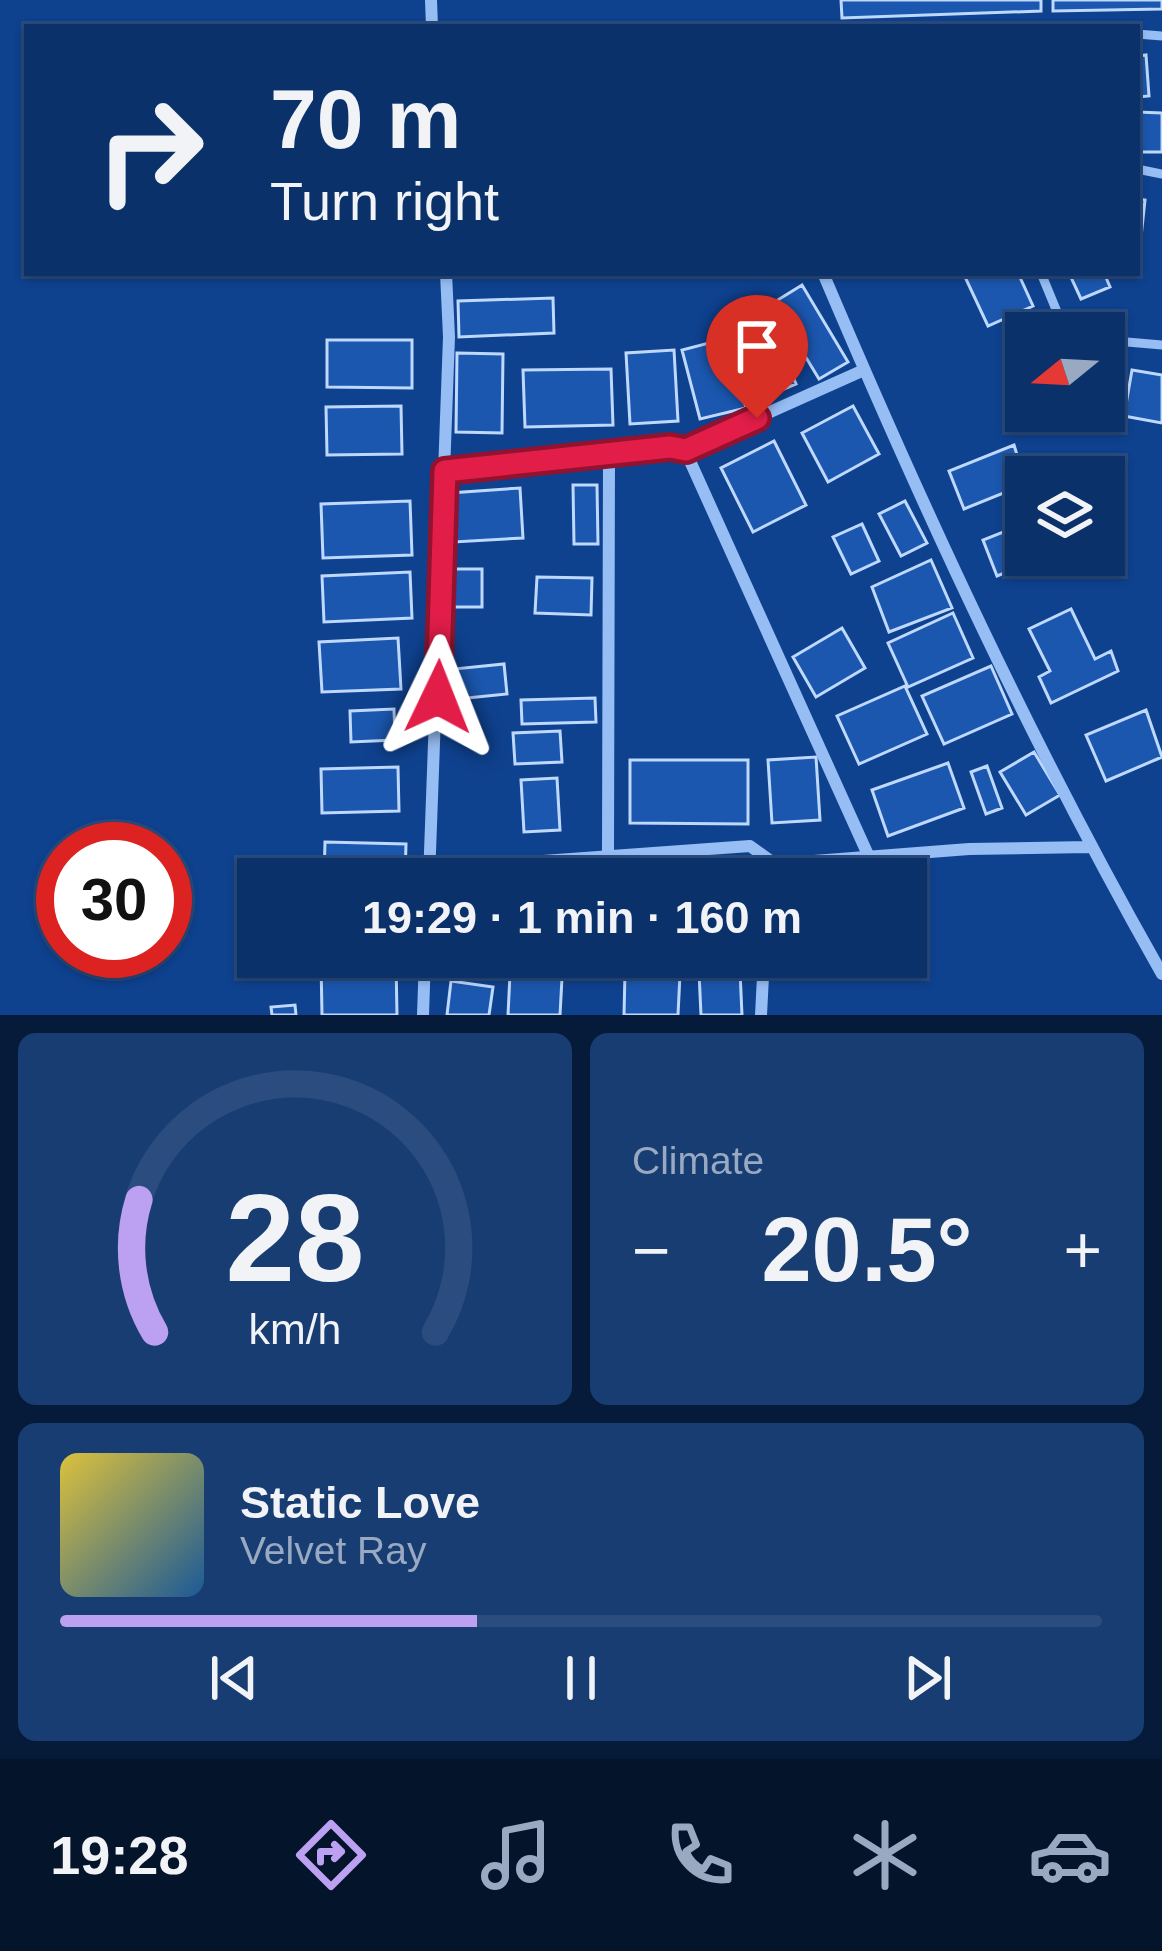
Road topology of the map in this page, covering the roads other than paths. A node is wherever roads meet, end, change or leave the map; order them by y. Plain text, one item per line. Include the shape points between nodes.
1 (446, 276) edge
2 (824, 276) edge
3 (1042, 276) edge
4 (1057, 312) edge
5 (1125, 342) edge
6 (1162, 345) edge
7 (864, 370) junction
8 (686, 450) junction
9 (609, 455) junction
10 (445, 471) junction
11 (1089, 847) junction
12 (608, 852) junction
13 (869, 857) junction
14 (431, 858) edge
15 (559, 858) edge
16 (762, 858) edge
17 (863, 858) edge
18 (1162, 974) edge
19 (424, 978) edge
20 (763, 978) edge
21 (423, 1015) edge
22 (761, 1015) edge

1 - 10 street
2 - 7 street
3 - 4 lane
5 - 6 lane
7 - 8 street
7 - 11 street
8 - 9 street
8 - 13 street
9 - 10 street
9 - 12 street
10 - 14 street
11 - 13 street
11 - 18 street
12 - 15 street
12 - 16 street via 750,845
13 - 17 street
19 - 21 street
20 - 22 street

